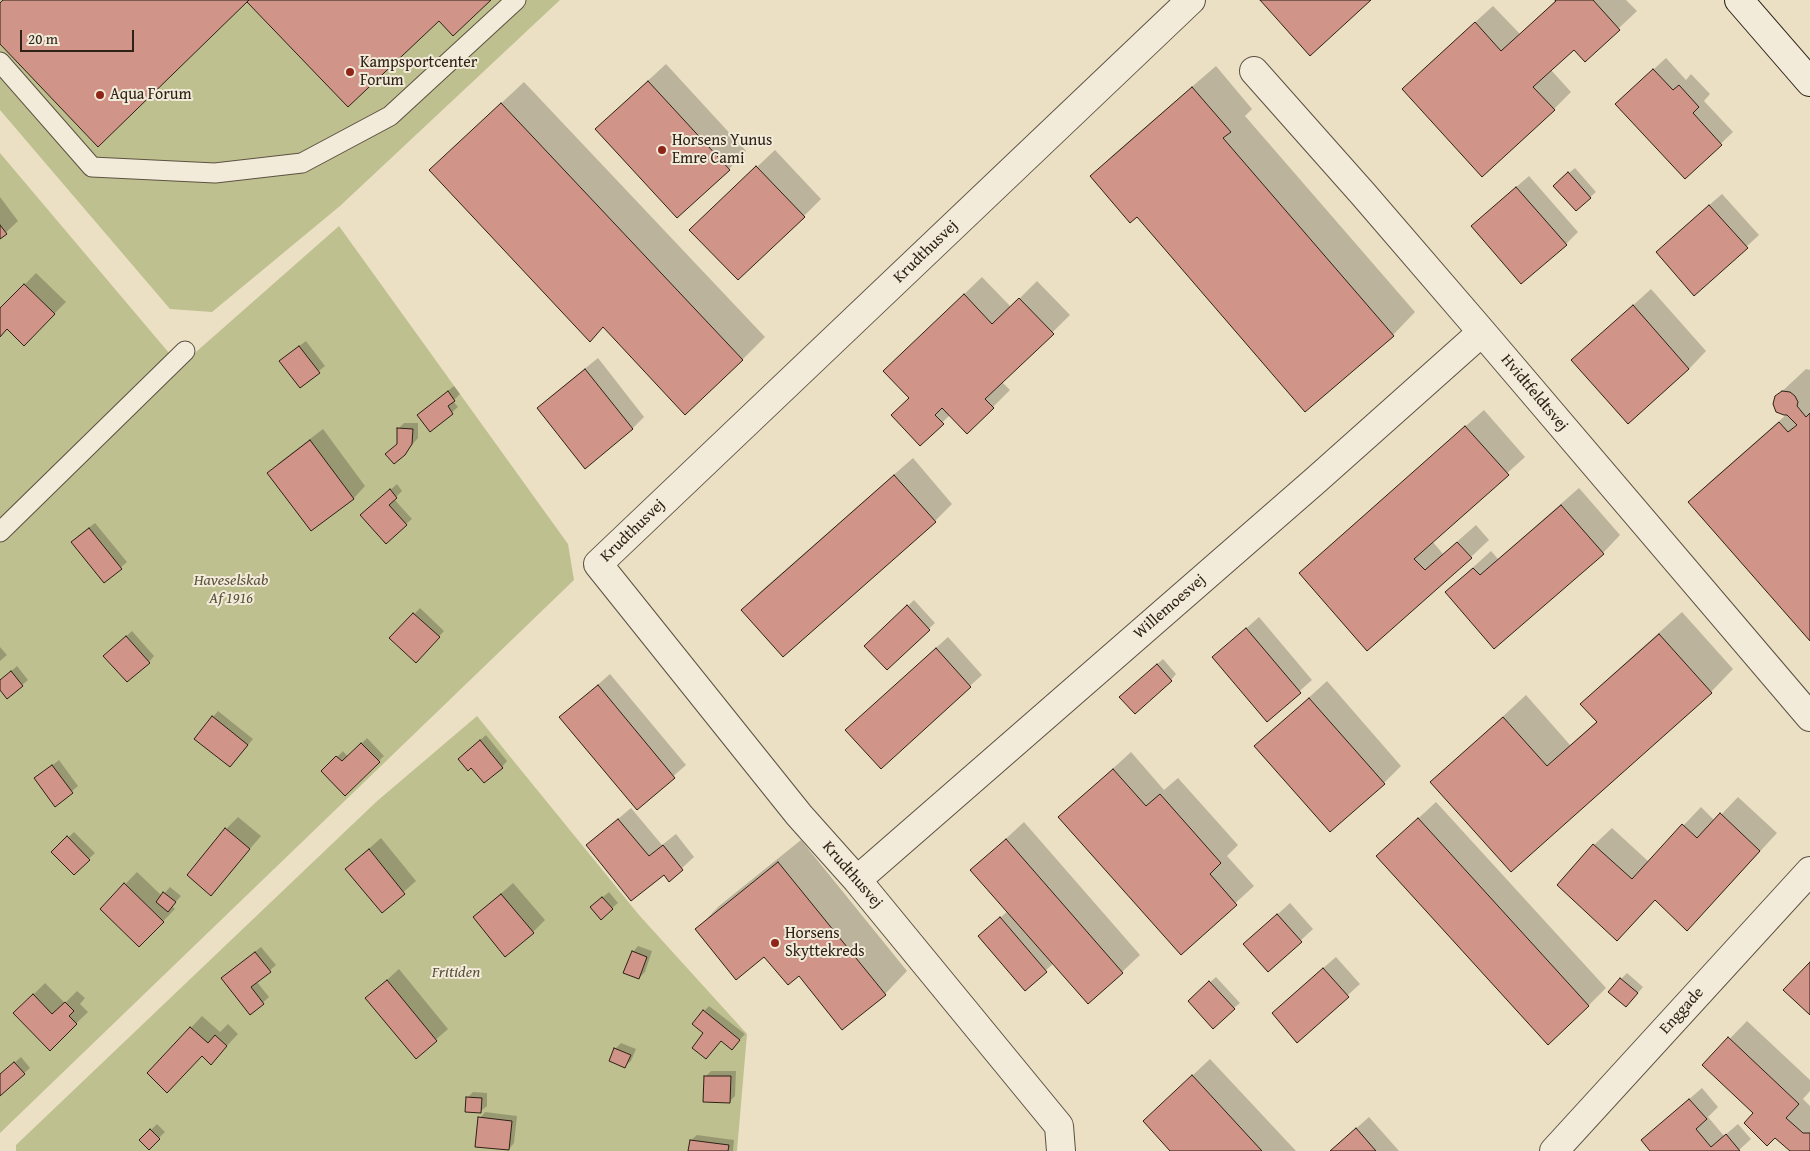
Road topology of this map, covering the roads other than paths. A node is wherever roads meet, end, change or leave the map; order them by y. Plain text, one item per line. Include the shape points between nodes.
1 (516, 0) edge
2 (1191, 0) edge
3 (1739, 0) edge
4 (0, 62) edge
5 (1254, 71) dead end
6 (1810, 82) edge
7 (1482, 332) junction
8 (185, 351) dead end
9 (0, 532) edge
10 (1810, 717) edge
11 (1810, 872) edge
12 (857, 880) junction
13 (1564, 1147) edge
14 (1061, 1151) edge

1 - 4 lane via 390,116 302,163 215,172 92,167
2 - 12 street, Krudthusvej via 598,564 799,815
3 - 6 street
5 - 7 street, Hvidtfeldtsvej
7 - 10 street, Hvidtfeldtsvej
7 - 12 street, Willemoesvej
8 - 9 lane
11 - 13 street, Enggade
12 - 14 street, Krudthusvej via 1059,1126

